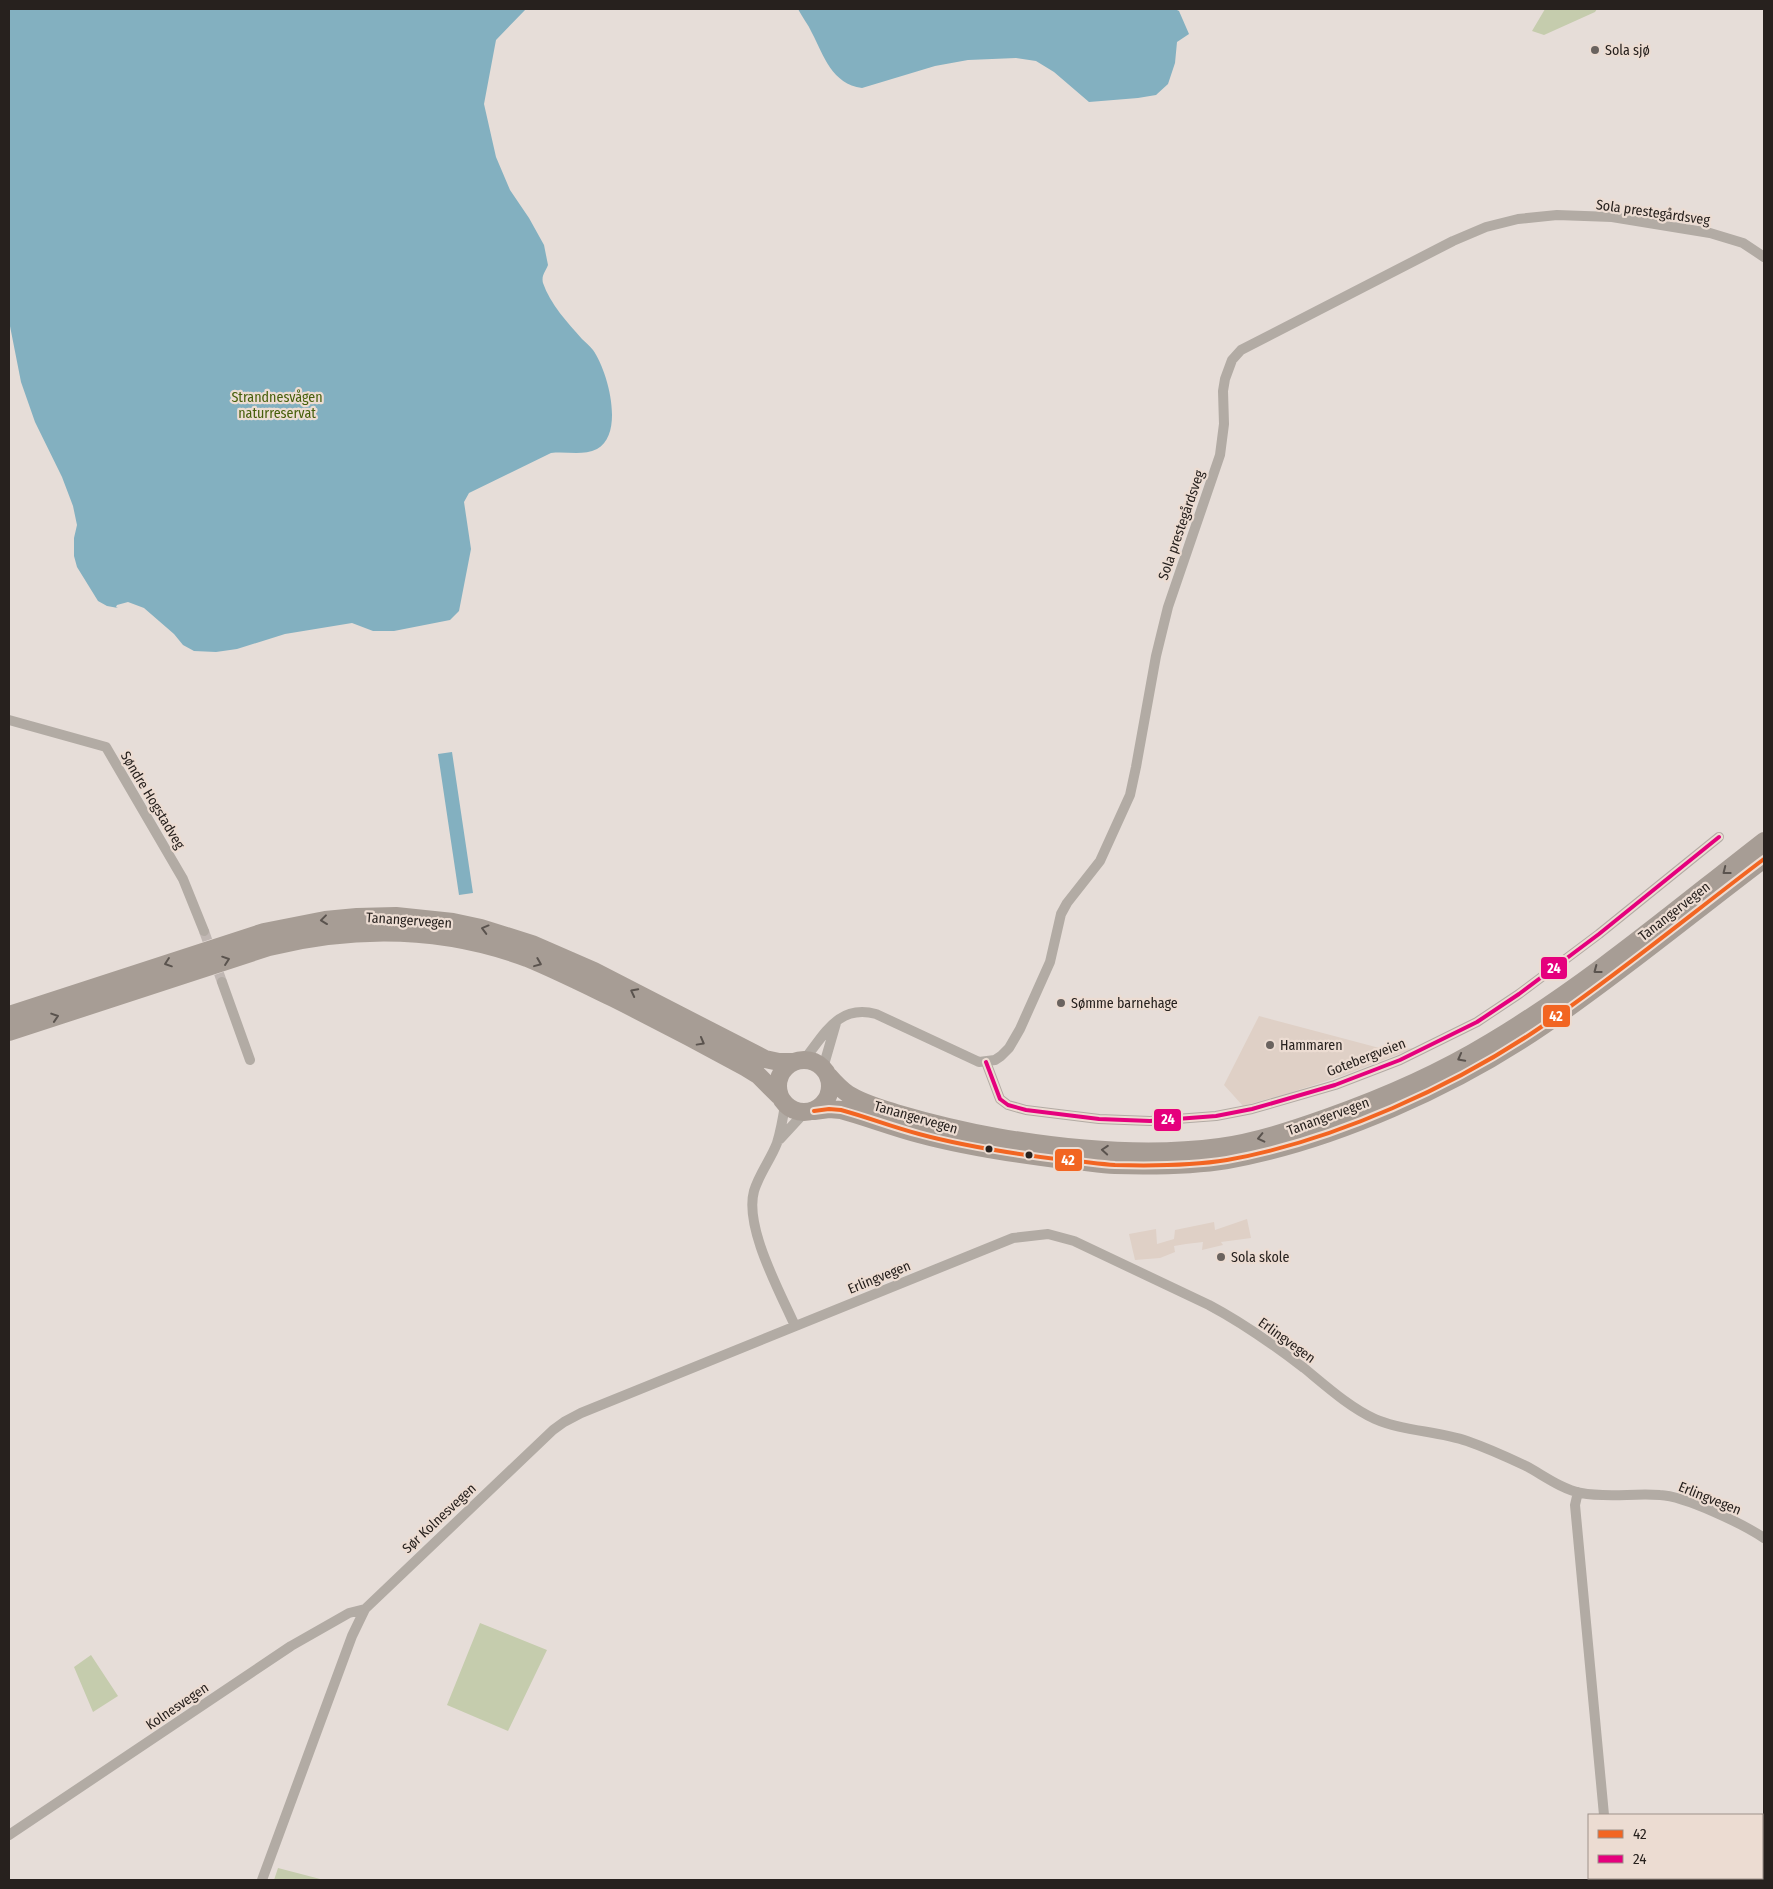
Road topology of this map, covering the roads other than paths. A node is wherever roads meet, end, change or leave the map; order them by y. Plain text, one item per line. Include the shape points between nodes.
1 (1764, 257) edge
2 (9, 720) edge
3 (1719, 837) dead end
4 (1764, 841) edge
5 (1764, 858) edge
6 (204, 931) tunnel mouth
7 (222, 982) tunnel mouth
8 (9, 1016) edge
9 (836, 1022) junction
10 (9, 1032) edge
11 (250, 1060) dead end
12 (799, 1061) junction
13 (986, 1062) junction
14 (826, 1072) junction
15 (782, 1101) junction
16 (809, 1112) junction
17 (776, 1144) junction
18 (795, 1326) junction
19 (1578, 1492) junction
20 (1764, 1538) edge
21 (365, 1609) junction
22 (1604, 1814) edge
23 (9, 1835) edge
24 (262, 1880) edge

1 - 13 street, Sola prestegårdsveg via 1743,243 1710,233 1612,217 1557,215 1518,219 1453,240 1241,350 1232,360 1225,379 1220,455 1168,607 1130,795 1100,861 1062,914 1050,962 1020,1029 1001,1056
2 - 6 street, Søndre Hogstadveg via 106,747 183,879
3 - 13 street, Gotebergveien via 1599,934 1477,1022 1400,1060 1335,1085 1216,1116 1150,1122 1099,1119 1015,1109 1000,1099
4 -> 14 highway, Tanangervegen via 1580,982 1490,1042 1350,1110 1267,1137 1224,1146 1154,1152 1080,1149 1016,1141 965,1131 858,1100
5 - 16 highway, Tanangervegen via 1588,994 1497,1054 1405,1101 1271,1150 1193,1164 1112,1164 971,1146 841,1110
7 - 11 street
12 -> 8 highway, Tanangervegen via 765,1059 585,967 532,944 481,928 403,917 325,920 264,932
9 - 12 street
9 - 13 street via 854,1011 865,1011 972,1059
9 - 14 street
10 -> 15 highway, Tanangervegen via 288,942 351,933 414,933 484,945 558,972 744,1066 758,1075
12 - 14 highway via 814,1062
12 - 15 highway via 786,1068 780,1076 778,1086
14 - 16 highway via 830,1086 828,1097 823,1105
15 - 16 highway via 794,1111
15 - 17 street
16 - 17 street
17 - 18 street via 754,1191 752,1215 754,1228
18 - 19 street, Erlingvegen via 1013,1238 1059,1236 1229,1316 1344,1400 1376,1419 1473,1443
18 - 21 street, Sør Kolnesvegen via 564,1422
19 - 20 street, Erlingvegen via 1671,1496
19 - 22 street via 1575,1505
21 - 23 street, Kolnesvegen via 349,1613 290,1646
21 - 24 street, Sør Kolnesvegen via 352,1636

